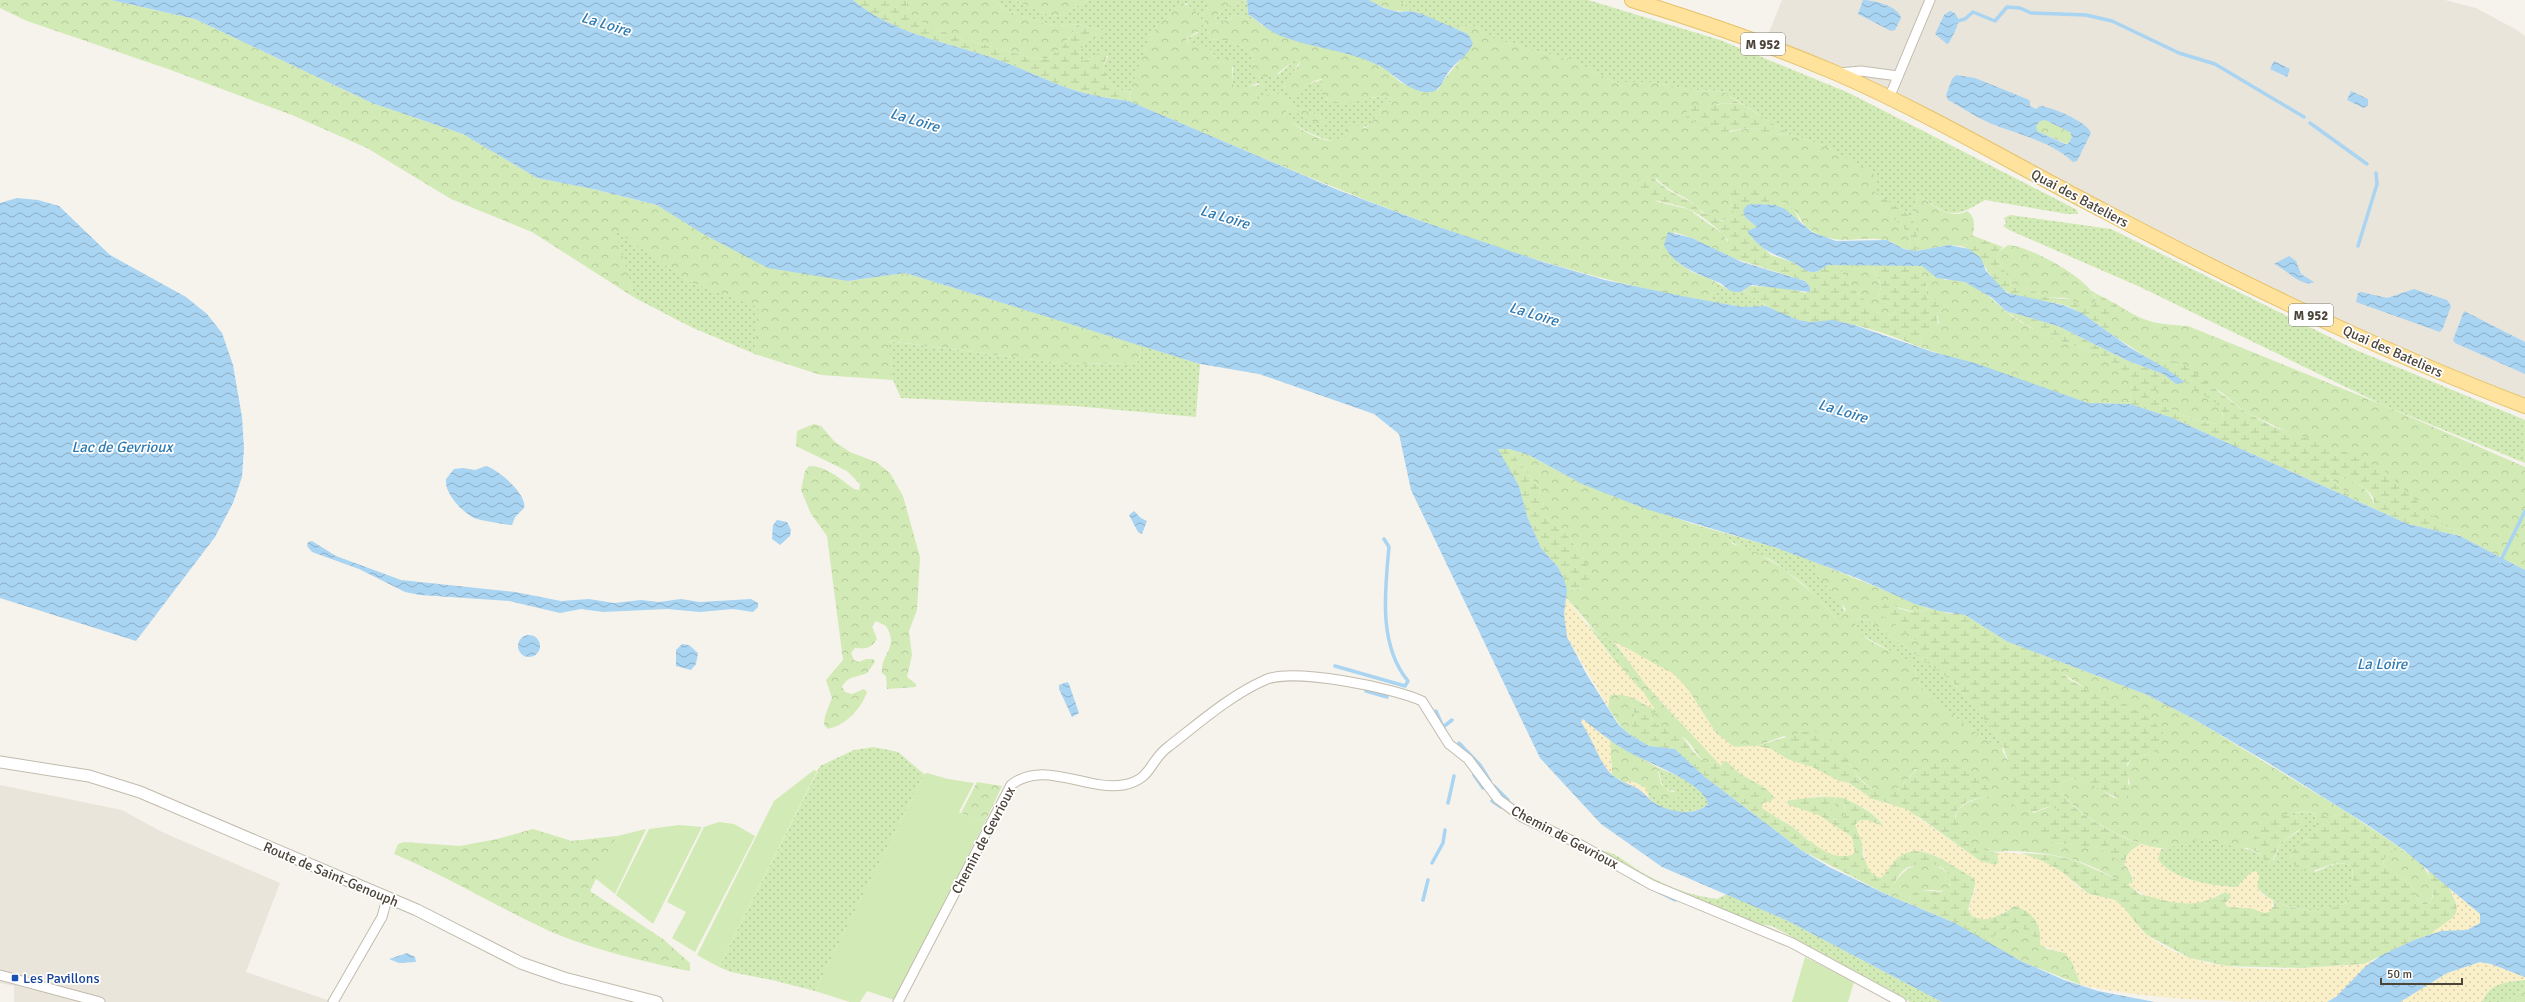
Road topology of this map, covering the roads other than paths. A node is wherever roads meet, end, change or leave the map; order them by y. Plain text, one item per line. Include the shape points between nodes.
1 (1632, 0) edge
2 (1930, 0) edge
3 (1837, 74) junction
4 (1898, 76) junction
5 (1889, 98) junction
6 (2525, 406) edge
7 (0, 762) edge
8 (387, 899) junction
9 (0, 975) edge
10 (100, 1002) edge
11 (333, 1002) edge
12 (657, 1002) edge
13 (898, 1002) edge
14 (1901, 1002) edge

1 - 3 main road, Quai des Bateliers / M 952 via 1696,19
2 - 4 street
3 - 4 street via 1861,71
3 - 5 main road, Quai des Bateliers / M 952
4 - 5 street
5 - 6 main road, Quai des Bateliers / M 952 via 2123,221 2311,315 2384,349
7 - 8 street, Route de Saint-Genouph via 89,776 140,792
8 - 11 street via 382,917
8 - 12 street, Route de Saint-Genouph via 431,917 504,955 540,970
9 - 10 street
13 - 14 street, Chemin de Gevrioux via 1010,785 1018,779 1050,775 1106,785 1123,785 1136,780 1148,773 1166,748 1203,719 1266,679 1286,676 1325,678 1422,701 1449,744 1468,759 1498,799 1522,817 1581,845 1652,885 1792,942

